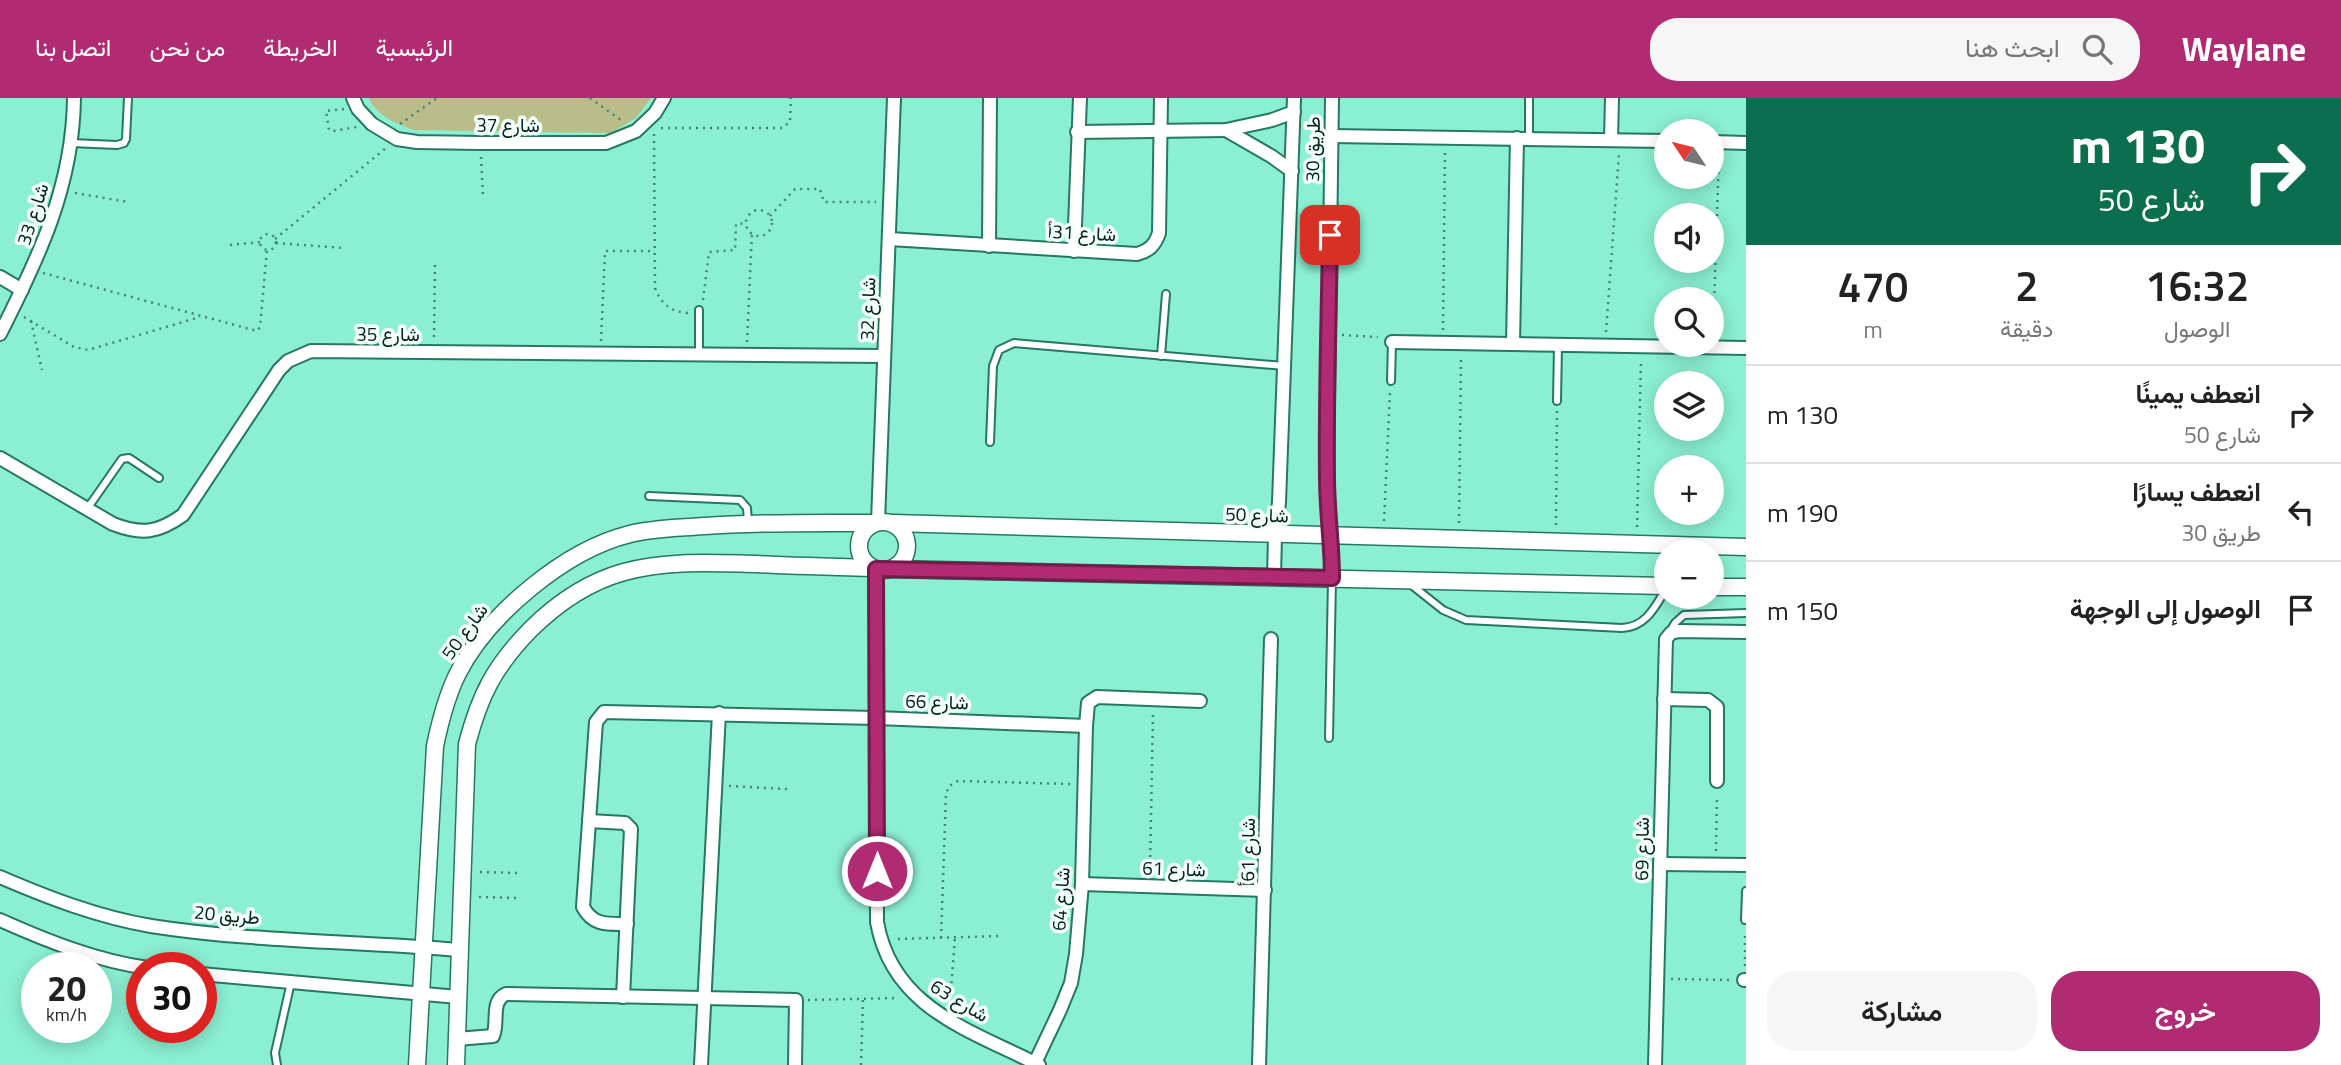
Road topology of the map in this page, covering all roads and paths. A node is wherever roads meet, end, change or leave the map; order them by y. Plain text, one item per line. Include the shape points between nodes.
1 (74, 98) edge
2 (128, 98) edge
3 (438, 98) edge
4 (590, 98) edge
5 (664, 98) edge
6 (791, 98) edge
7 (894, 98) edge
8 (990, 98) edge
9 (1080, 98) edge
10 (1161, 98) edge
11 (1332, 98) edge
12 (1529, 98) edge
13 (1612, 98) edge
14 (355, 103) edge
15 (1294, 105) edge
16 (372, 124) junction
17 (1160, 130) junction
18 (1226, 130) junction
19 (636, 131) junction
20 (1077, 132) junction
21 (1331, 136) junction
22 (392, 137) junction
23 (1445, 137) junction
24 (1523, 138) junction
25 (1615, 140) junction
26 (1654, 141) edge
27 (1724, 142) edge
28 (71, 143) junction
29 (480, 143) junction
30 (1746, 143) edge
31 (1292, 172) junction
32 (1715, 189) edge
33 (61, 191) junction
34 (483, 196) dead end
35 (128, 202) dead end
36 (890, 202) junction
37 (770, 216) junction
38 (747, 223) junction
39 (752, 233) junction
40 (889, 239) junction
41 (275, 241) junction
42 (260, 242) junction
43 (230, 245) dead end
44 (989, 246) junction
45 (343, 248) dead end
46 (267, 250) junction
47 (655, 251) junction
48 (1074, 251) junction
49 (435, 263) dead end
50 (33, 270) junction
51 (0, 277) edge
52 (1714, 287) edge
53 (22, 290) junction
54 (1166, 293) dead end
55 (12, 310) junction
56 (699, 310) junction
57 (202, 317) junction
58 (31, 321) junction
59 (0, 334) edge
60 (1329, 335) junction
61 (1392, 342) junction
62 (1443, 343) junction
63 (1461, 344) junction
64 (1513, 344) junction
65 (1558, 345) junction
66 (1605, 346) junction
67 (1642, 346) junction
68 (1654, 346) edge
69 (1724, 348) edge
70 (1746, 348) edge
71 (433, 352) junction
72 (601, 354) junction
73 (699, 354) junction
74 (746, 355) junction
75 (884, 356) junction
76 (1161, 356) junction
77 (1284, 366) junction
78 (43, 370) dead end
79 (1391, 381) joint
80 (1557, 401) joint
81 (990, 442) dead end
82 (0, 458) edge
83 (159, 478) dead end
84 (649, 496) dead end
85 (87, 509) junction
86 (748, 523) junction
87 (882, 523) junction
88 (1275, 535) junction
89 (1332, 537) junction
90 (1383, 539) junction
91 (1459, 540) junction
92 (1556, 543) junction
93 (1636, 545) junction
94 (1746, 547) edge
95 (880, 569) junction
96 (1274, 577) junction
97 (1332, 578) junction
98 (1405, 580) junction
99 (1654, 587) edge
100 (1724, 587) edge
101 (1746, 587) edge
102 (1654, 607) edge
103 (1746, 613) edge
104 (1746, 632) edge
105 (1668, 635) junction
106 (1271, 639) dead end
107 (1664, 699) junction
108 (1153, 700) junction
109 (1200, 701) dead end
110 (719, 713) junction
111 (876, 718) junction
112 (1086, 726) junction
113 (1329, 738) dead end
114 (1717, 781) joint
115 (1085, 784) junction
116 (715, 786) junction
117 (787, 789) dead end
118 (589, 821) junction
119 (1660, 864) junction
120 (1716, 864) junction
121 (1746, 864) edge
122 (462, 872) junction
123 (519, 873) dead end
124 (0, 877) edge
125 (1082, 884) junction
126 (1149, 886) junction
127 (1265, 890) junction
128 (1746, 891) edge
129 (461, 897) junction
130 (519, 898) dead end
131 (0, 920) edge
132 (1745, 920) edge
133 (627, 924) junction
134 (1000, 936) dead end
135 (955, 937) junction
136 (941, 938) junction
137 (880, 940) junction
138 (422, 947) junction
139 (459, 950) junction
140 (126, 963) edge
141 (217, 975) edge
142 (1658, 979) junction
143 (1745, 980) edge
144 (291, 982) junction
145 (419, 992) junction
146 (458, 997) junction
147 (623, 997) junction
148 (917, 997) junction
149 (704, 999) junction
150 (863, 999) junction
151 (796, 1000) junction
152 (948, 1018) junction
153 (457, 1039) junction
154 (1036, 1064) edge
155 (277, 1065) edge
156 (417, 1065) edge
157 (456, 1065) edge
158 (701, 1065) edge
159 (795, 1065) edge
160 (861, 1065) edge
161 (1259, 1065) edge
162 (1655, 1065) edge

1 - 28 street, شارع 33
2 - 28 lane via 124,143
3 - 22 path
4 - 19 path
5 - 19 street, شارع 37
6 - 47 path via 790,121 782,128 654,128
7 - 36 street, شارع 32
8 - 44 street
9 - 20 street
10 - 17 street
11 - 21 street, طريق 30
12 - 24 lane
13 - 25 street
14 - 16 street
14 - 16 path via 326,110 329,130
15 - 18 street via 1272,120
15 - 31 street, طريق 30
16 - 22 street
17 - 18 street
17 - 20 street
17 - 48 street, شارع 31أ via 1157,241 1137,254
18 - 31 street
19 - 29 street, شارع 37 via 606,143
20 - 48 street
21 - 23 street
21 - 60 street, طريق 30
22 - 29 street, شارع 37
22 - 41 path
23 - 24 street
23 - 62 path
24 - 25 street
24 - 64 street
25 - 26 street
25 - 66 path
27 - 30 street
28 - 33 street, شارع 33
29 - 34 path
31 - 77 street, طريق 30
32 - 52 path
33 - 35 path
33 - 50 street, شارع 33
36 - 37 path via 824,202 820,189 794,189
36 - 40 street, شارع 32
37 - 38 path via 757,210
37 - 39 path via 772,225 766,233
38 - 39 path
38 - 56 path via 736,224 734,250 709,252
39 - 74 path
40 - 44 street, شارع 31أ
40 - 75 street, شارع 32
41 - 42 path via 268,234
41 - 45 path
41 - 46 path via 275,247
42 - 43 path
42 - 46 path
44 - 48 street, شارع 31أ
46 - 57 path via 259,329
47 - 56 path via 658,296 671,310
47 - 72 path via 605,251
49 - 71 path
50 - 53 street, شارع 33
50 - 57 path
51 - 53 street
53 - 55 street, شارع 33
54 - 76 lane
55 - 58 path
55 - 59 street, شارع 33
56 - 73 lane
57 - 58 path via 88,351
58 - 78 path
60 - 61 path via 1370,336
60 - 89 street, طريق 30 via 1327,487
61 - 62 street
61 - 79 lane
62 - 63 street
63 - 64 street
63 - 91 path
64 - 65 street
65 - 66 street
65 - 80 lane
66 - 67 street
67 - 68 street
67 - 93 path
69 - 70 street
71 - 72 street, شارع 35
71 - 85 street, شارع 35 via 299,354 279,370 183,515 168,526 131,531
72 - 73 street, شارع 35
73 - 74 street, شارع 35
74 - 75 street, شارع 35
75 - 87 street, شارع 32
76 - 77 lane
76 - 81 lane via 1014,343 999,350 993,366
77 - 88 street, طريق 30
79 - 90 path
80 - 92 path
82 - 85 street, شارع 35
83 - 85 lane via 122,458
84 - 86 lane via 740,500 747,508
86 - 87 street, شارع 50
86 - 138 street, شارع 50 via 629,534 592,548 531,590 477,642 443,709 435,746
87 - 88 street, شارع 50
87 - 95 street via 863,532 859,545 863,559
87 - 95 street via 904,533 908,546 903,560
88 - 89 street, شارع 50
88 - 96 street, طريق 30
89 - 90 street, شارع 50
89 - 97 street, طريق 30
90 - 91 street, شارع 50
91 - 92 street, شارع 50
92 - 93 street, شارع 50
93 - 94 street, شارع 50
95 - 96 street
95 - 111 street, شارع 63
95 - 122 street via 706,562 667,565 624,572 583,589 547,613 516,644 477,708 467,744
96 - 97 street
97 - 98 street
97 - 113 lane
98 - 99 street
98 - 102 lane via 1443,610 1466,620 1622,628 1639,625
100 - 101 street
103 - 105 lane via 1684,615
104 - 105 street via 1678,631
105 - 107 street, شارع 69
106 - 127 street, شارع 61أ
107 - 114 street via 1708,701 1717,707
107 - 119 street, شارع 69
108 - 109 street
108 - 112 street via 1094,698 1087,707
108 - 126 path
110 - 111 street, شارع 66
110 - 116 street
110 - 118 street, شارع 66 via 607,710 600,714
111 - 112 street, شارع 66
111 - 137 street, شارع 63
112 - 115 street, شارع 64
114 - 120 path
115 - 125 street, شارع 64
115 - 136 path via 958,781 949,786
116 - 117 path
116 - 149 street
118 - 133 street via 583,907 600,924
118 - 133 street via 625,823 631,829
119 - 120 street
119 - 142 street, شارع 69
120 - 121 street
122 - 123 path
122 - 129 street
124 - 138 street, طريق 20 via 72,906 150,926
125 - 126 street, شارع 61
125 - 154 street, شارع 64 via 1070,983
126 - 127 street, شارع 61
127 - 161 street, شارع 61أ
128 - 132 lane
129 - 130 path
129 - 139 street
131 - 140 street via 37,937
132 - 143 path
133 - 147 street
134 - 135 path
135 - 136 path
135 - 152 path
136 - 137 path
137 - 148 street, شارع 63 via 895,971
138 - 139 street, طريق 20
138 - 145 street, شارع 50
139 - 146 street
141 - 144 street
142 - 143 path
142 - 162 street, شارع 69
144 - 145 street
144 - 155 lane via 275,1053
145 - 146 street
145 - 156 street, شارع 50
146 - 153 street
147 - 149 street
147 - 153 street via 506,994 498,999 493,1036
148 - 150 path
148 - 152 street, شارع 63
149 - 151 street
149 - 158 street
150 - 151 path
150 - 160 path
151 - 159 street
152 - 154 street, شارع 63
153 - 157 street

